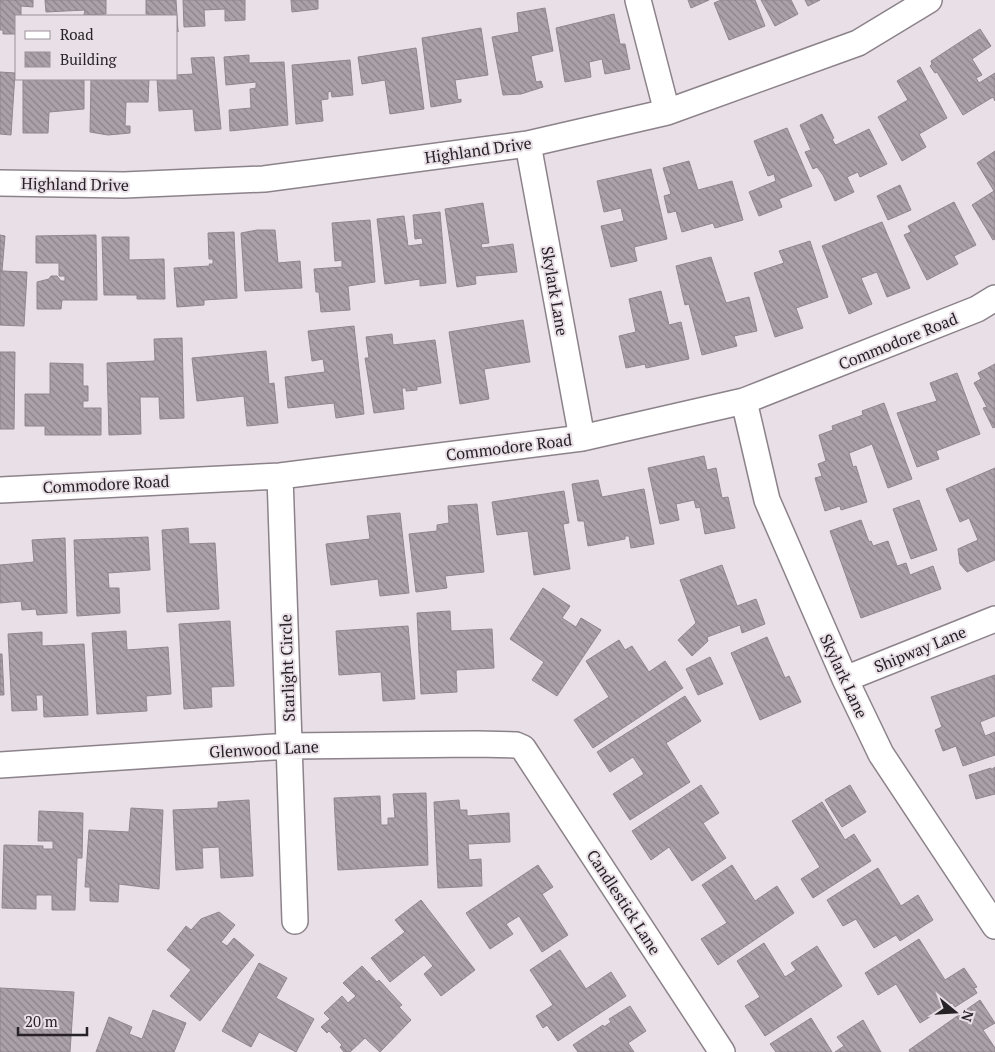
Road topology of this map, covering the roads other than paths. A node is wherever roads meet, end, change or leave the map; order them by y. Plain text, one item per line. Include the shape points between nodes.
1 (638, 0) edge
2 (929, 0) edge
3 (667, 112) junction
4 (528, 144) junction
5 (0, 183) edge
6 (995, 298) edge
7 (744, 401) junction
8 (582, 438) junction
9 (280, 476) junction
10 (0, 490) edge
11 (995, 619) edge
12 (845, 679) junction
13 (289, 746) junction
14 (526, 752) joint
15 (0, 765) edge
16 (295, 921) dead end
17 (995, 926) edge
18 (722, 1052) edge

1 - 3 street
2 - 3 street, Highland Drive via 858,43
3 - 4 street, Highland Drive
4 - 5 street, Highland Drive via 264,179 124,185
4 - 8 street, Skylark Lane
6 - 7 street, Commodore Road via 977,309
7 - 8 street, Commodore Road
7 - 12 street, Skylark Lane via 767,500
8 - 9 street, Commodore Road
9 - 10 street, Commodore Road
9 - 13 street, Starlight Circle
11 - 12 street, Shipway Lane
12 - 17 street, Skylark Lane via 881,754
13 - 14 street, Glenwood Lane via 508,745 523,748
13 - 15 street, Glenwood Lane
13 - 16 street, Starlight Circle
14 - 18 street, Candlestick Lane

